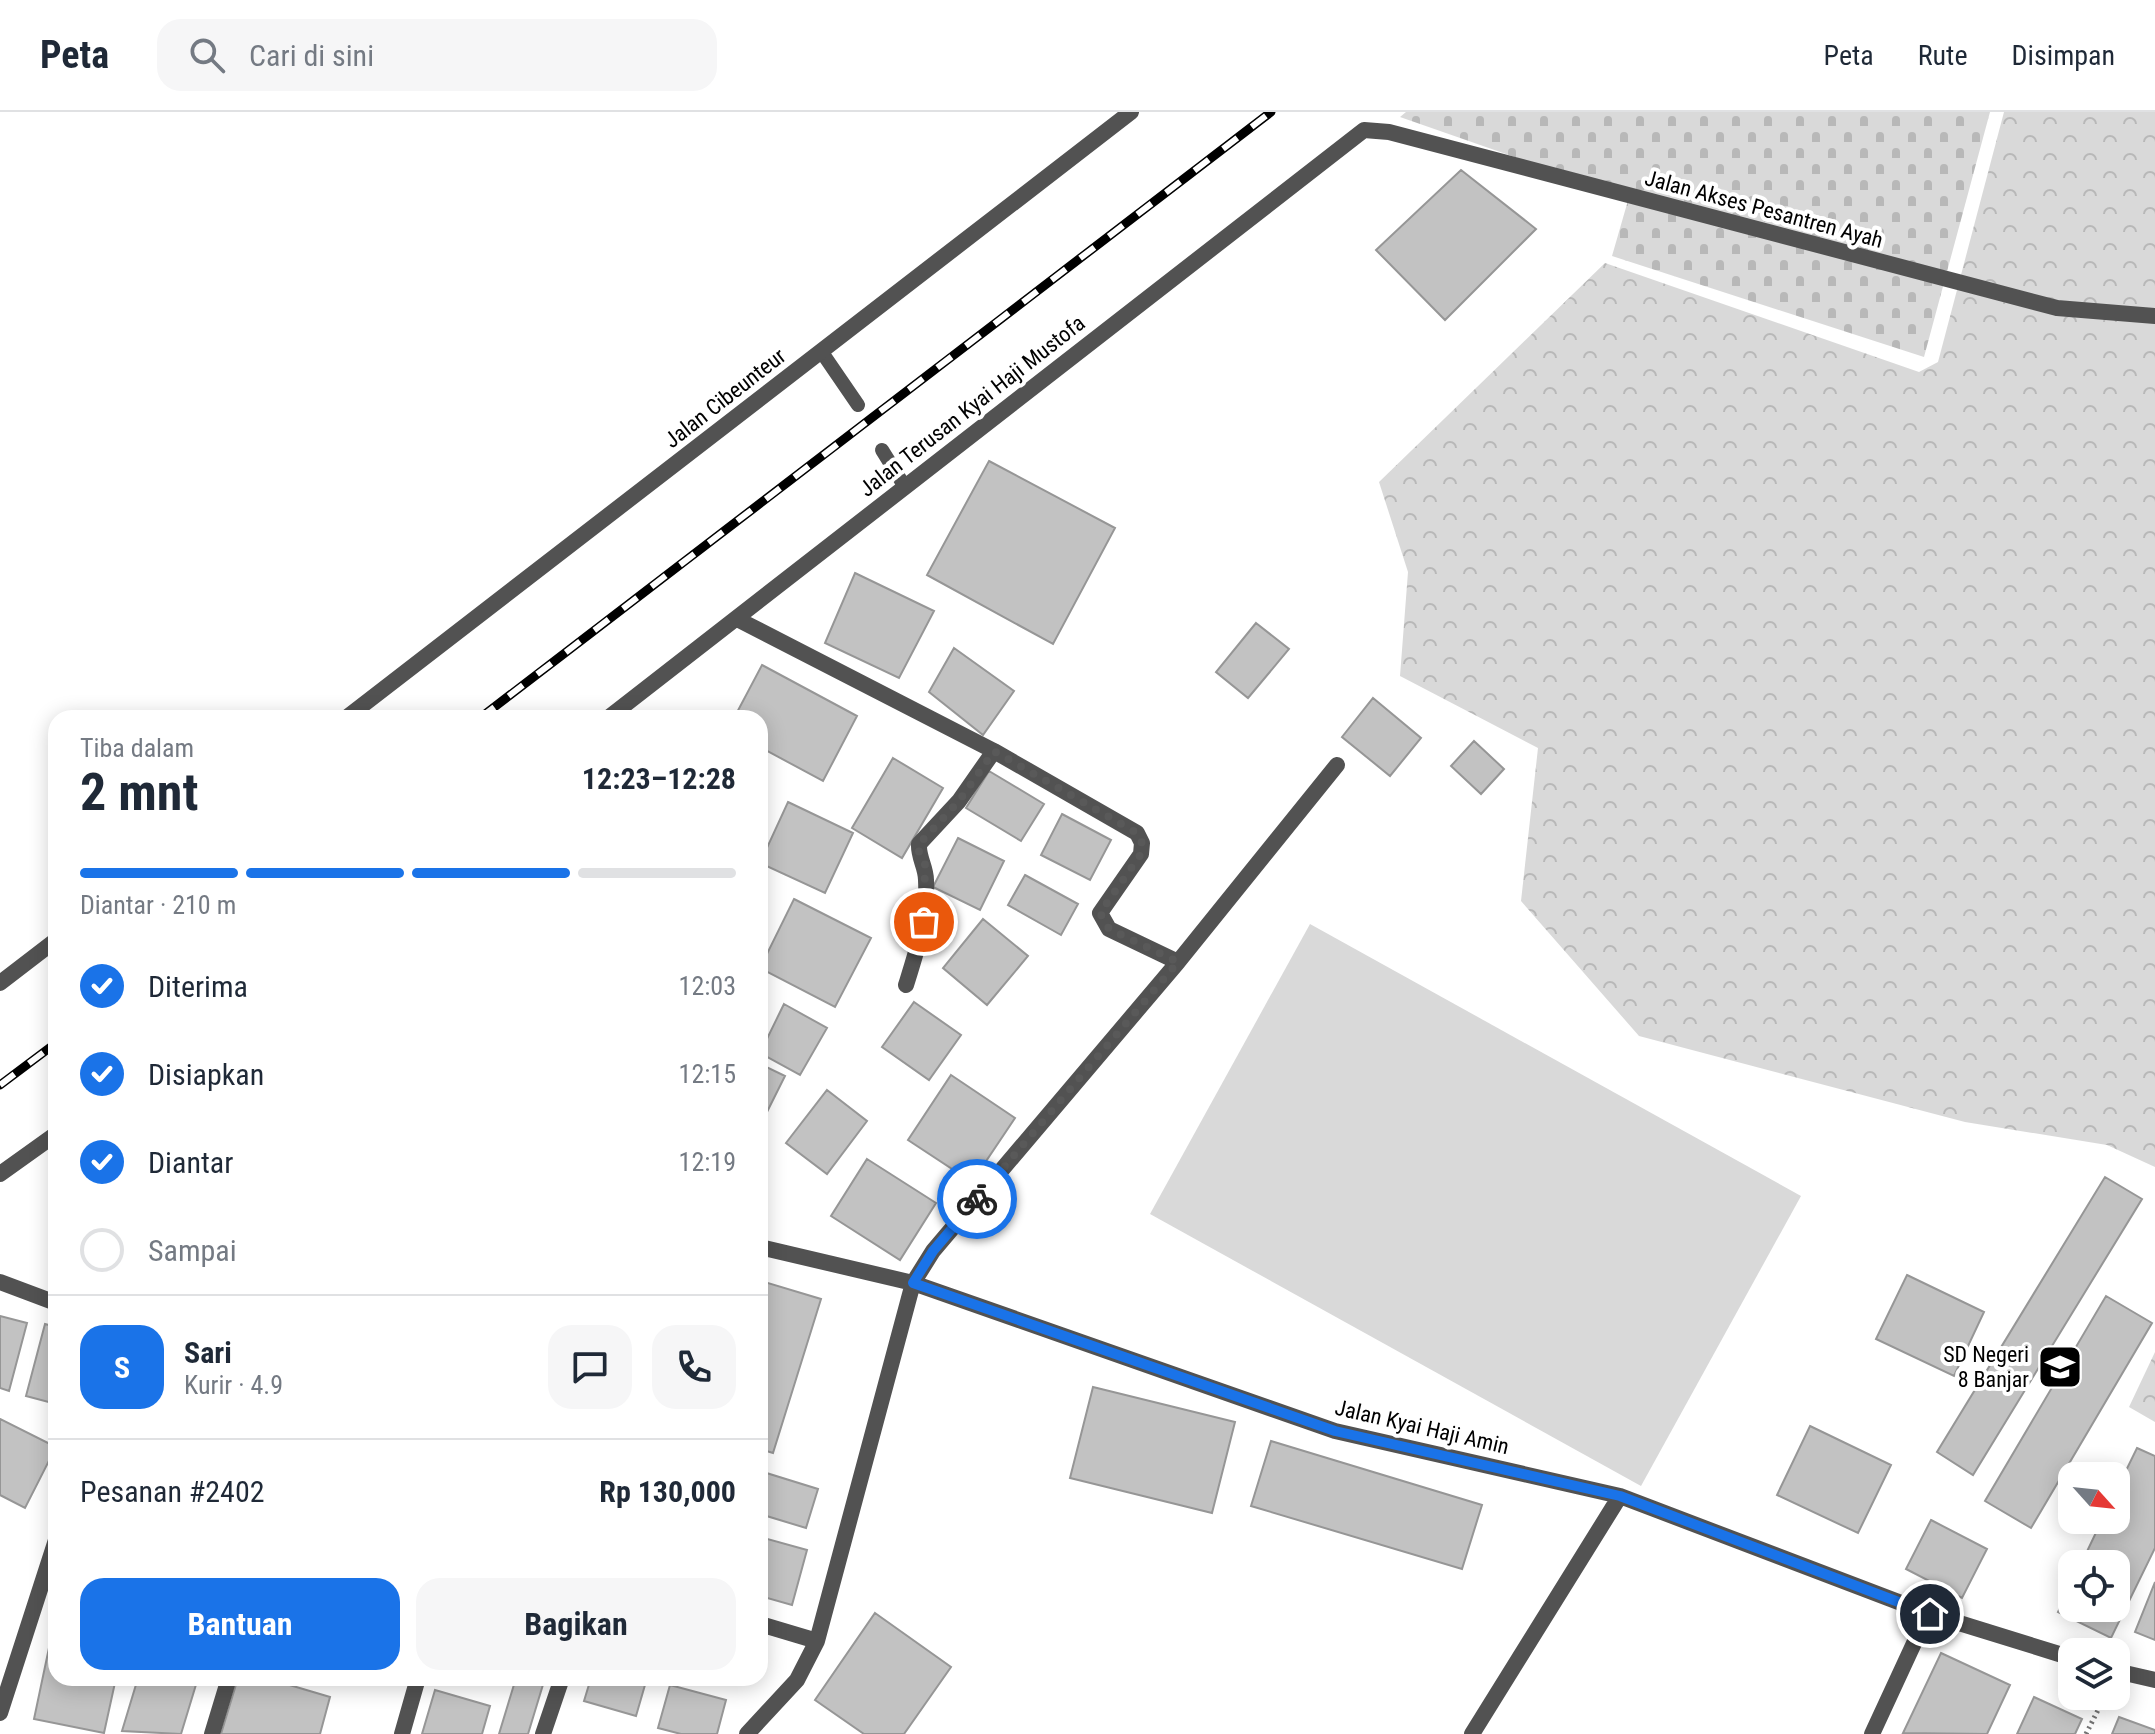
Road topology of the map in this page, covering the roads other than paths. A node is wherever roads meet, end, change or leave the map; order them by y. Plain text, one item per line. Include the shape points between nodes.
1 (1131, 112) edge
2 (1364, 130) joint
3 (2155, 316) edge
4 (821, 351) junction
5 (858, 405) dead end
6 (882, 450) dead end
7 (905, 487) junction
8 (737, 619) junction
9 (356, 710) edge
10 (618, 710) edge
11 (994, 751) junction
12 (1337, 765) dead end
13 (48, 946) edge
14 (1178, 962) junction
15 (0, 983) edge
16 (906, 985) dead end
17 (48, 1140) edge
18 (0, 1174) edge
19 (768, 1249) edge
20 (0, 1282) edge
21 (913, 1283) junction
22 (48, 1300) edge
23 (1620, 1496) junction
24 (48, 1565) edge
25 (1928, 1613) junction
26 (768, 1626) edge
27 (817, 1641) junction
28 (2058, 1654) edge
29 (2130, 1674) edge
30 (2155, 1680) edge
31 (227, 1686) edge
32 (416, 1686) edge
33 (559, 1686) edge
34 (0, 1713) edge
35 (212, 1734) edge
36 (402, 1734) edge
37 (543, 1734) edge
38 (747, 1734) edge
39 (1472, 1734) edge
40 (1872, 1734) edge

1 - 4 street, Jalan Cibeunteur
2 - 3 street, Jalan Akses Pesantren Ayah via 1389,132 2057,308
2 - 7 street, Jalan Terusan Kyai Haji Mustofa
4 - 5 lane
4 - 9 street, Jalan Cibeunteur
6 - 7 lane
7 - 8 street, Jalan Terusan Kyai Haji Mustofa
8 - 10 street, Jalan Terusan Kyai Haji Mustofa
8 - 11 street
11 - 14 street via 1137,833 1141,854 1100,913 1102,921
11 - 16 street via 959,801 919,844 927,902
12 - 14 street
13 - 15 street
14 - 21 street via 933,1251
17 - 18 street
19 - 21 street, Jalan Kyai Haji Amin
20 - 22 street
21 - 23 street, Jalan Kyai Haji Amin via 1335,1431
21 - 27 street
23 - 25 street, Jalan Kyai Haji Amin
23 - 39 street
24 - 34 street
25 - 28 street, Jalan Kyai Haji Amin
25 - 40 street
26 - 27 street
27 - 38 street via 797,1680
29 - 30 street
31 - 35 street
32 - 36 street
33 - 37 street

